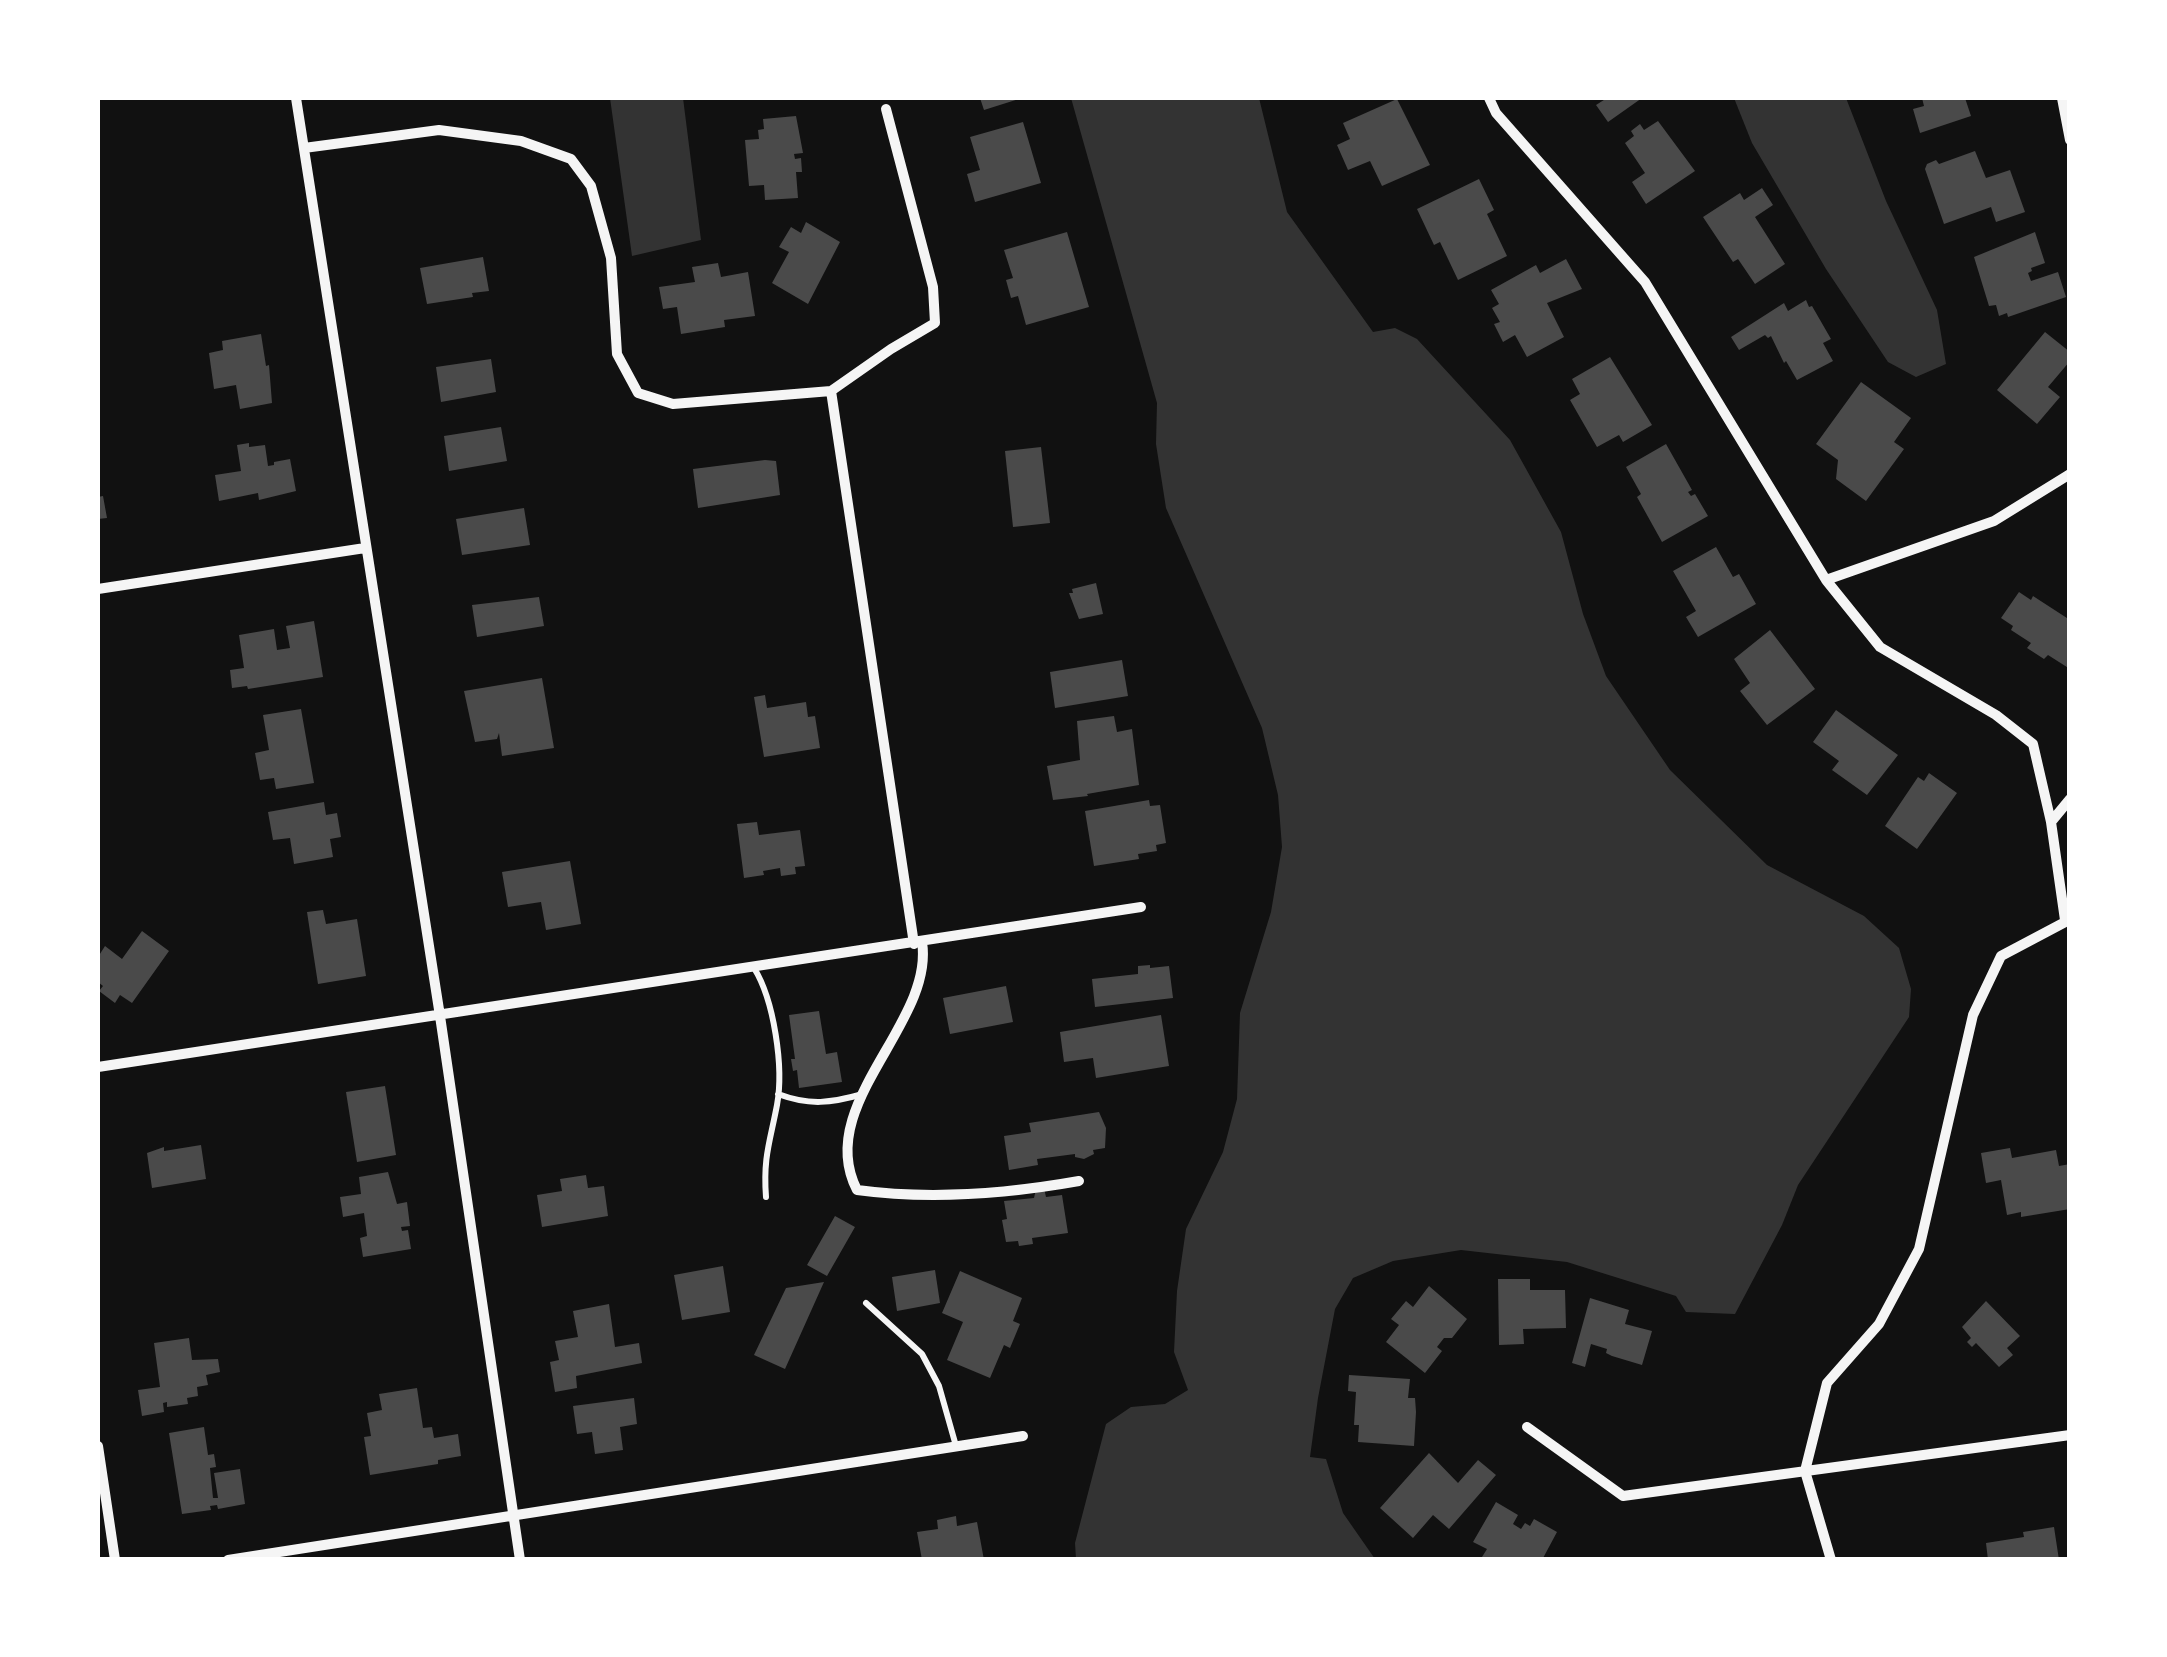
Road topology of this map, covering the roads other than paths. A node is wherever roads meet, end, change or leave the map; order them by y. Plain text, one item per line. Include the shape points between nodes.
1 (296, 98) edge
2 (1489, 98) edge
3 (2062, 98) edge
4 (886, 109) dead end
5 (2070, 140) edge
6 (304, 148) junction
7 (832, 392) junction
8 (2070, 474) edge
9 (364, 548) junction
10 (1826, 580) junction
11 (98, 589) edge
12 (2070, 799) edge
13 (2051, 822) junction
14 (1140, 907) dead end
15 (2067, 920) edge
16 (918, 943) junction
17 (754, 968) junction
18 (440, 1016) junction
19 (98, 1067) edge
20 (778, 1094) junction
21 (863, 1094) junction
22 (1079, 1181) dead end
23 (766, 1197) dead end
24 (866, 1303) dead end
25 (1527, 1427) dead end
26 (2070, 1435) edge
27 (1023, 1436) dead end
28 (98, 1446) edge
29 (956, 1446) junction
30 (1805, 1471) junction
31 (514, 1516) junction
32 (115, 1560) edge
33 (228, 1560) edge
34 (520, 1560) edge
35 (1831, 1560) edge

1 - 6 street
2 - 10 street via 1644,282
3 - 5 street
4 - 7 street via 933,287 934,323
6 - 7 street via 439,130 521,141 571,159 592,186 611,258 617,354 638,393 672,404
6 - 9 street
7 - 16 street
8 - 10 street via 1994,522
9 - 11 street
9 - 18 street
10 - 13 street via 1880,647 1996,715 2032,744
12 - 13 street
13 - 15 street
14 - 16 street
15 - 30 street via 2001,956 1973,1015 1919,1250 1879,1324 1827,1383
16 - 17 street
16 - 21 street via 922,976
17 - 18 street
17 - 20 lane via 769,1004
18 - 19 street
18 - 31 street
20 - 21 lane via 818,1104
20 - 23 lane via 763,1164
21 - 22 street via 846,1156 857,1190 1012,1193
24 - 29 lane via 922,1354
25 - 30 street via 1623,1496
26 - 30 street
27 - 29 street
28 - 32 street
29 - 31 street
30 - 35 street
31 - 33 street
31 - 34 street

